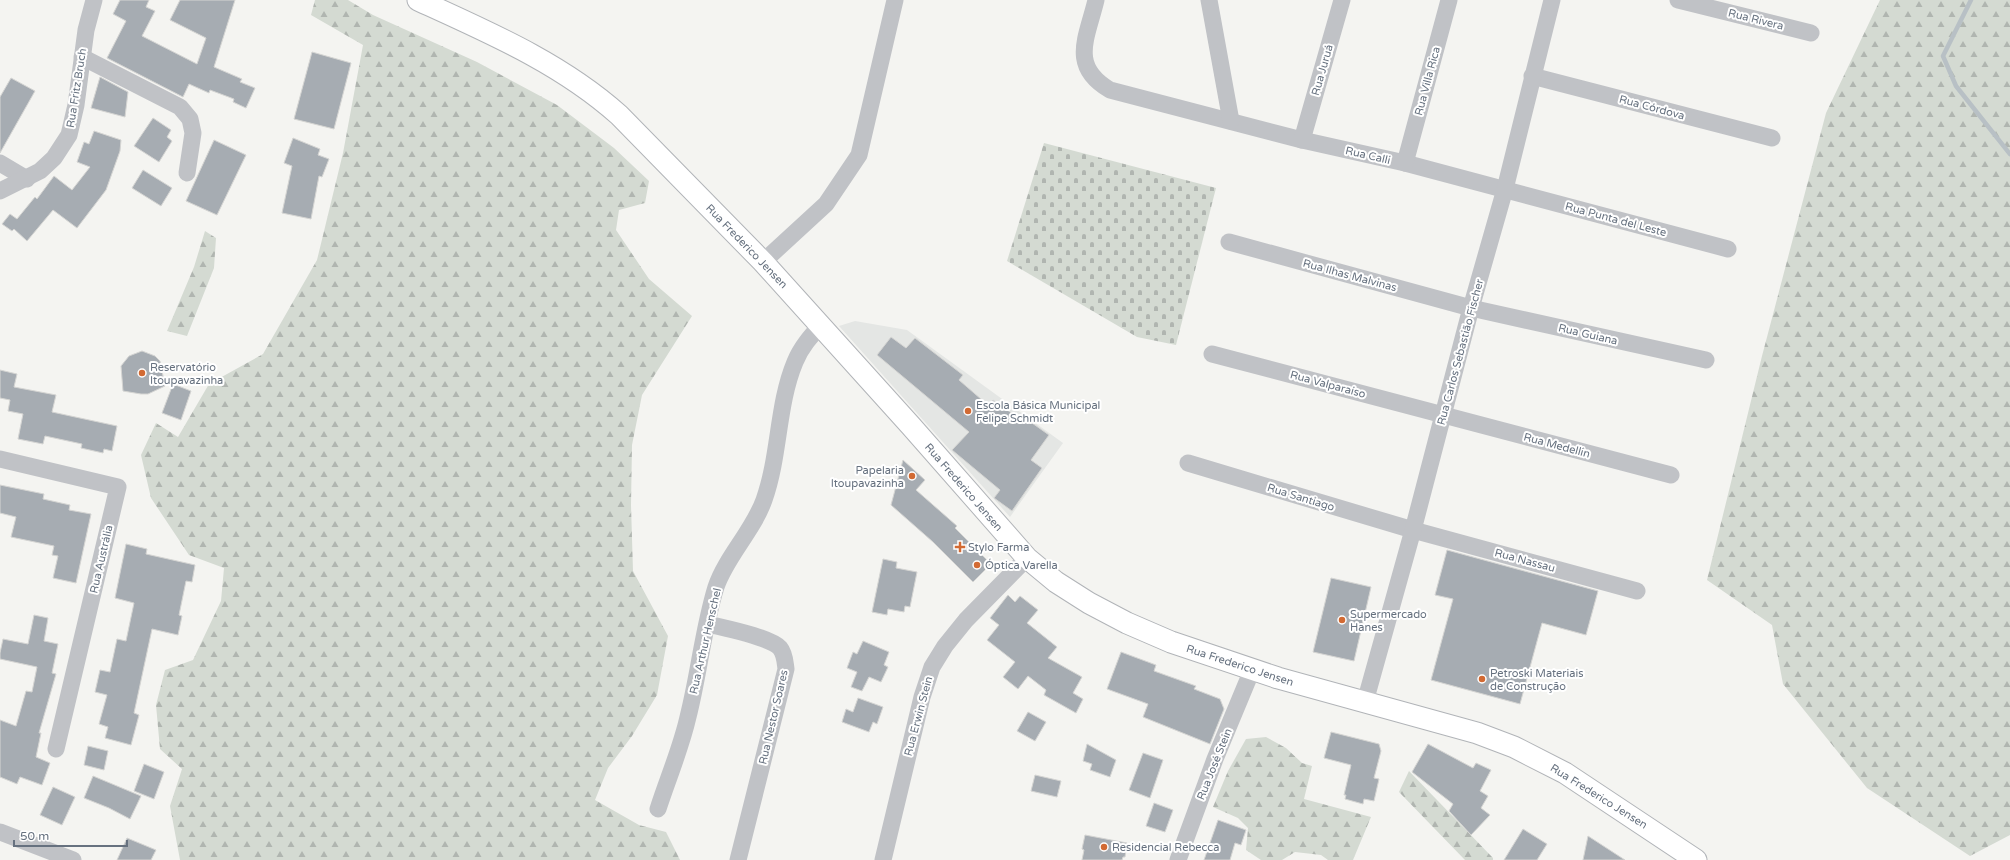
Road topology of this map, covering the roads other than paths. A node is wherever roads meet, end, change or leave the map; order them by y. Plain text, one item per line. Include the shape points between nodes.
1 (94, 0) edge
2 (418, 0) edge
3 (895, 0) edge
4 (1096, 0) edge
5 (1208, 0) edge
6 (1342, 0) edge
7 (1449, 0) edge
8 (1552, 0) edge
9 (1678, 0) edge
10 (1811, 33) dead end
11 (82, 57) junction
12 (1532, 76) junction
13 (1231, 121) junction
14 (1772, 138) dead end
15 (1302, 140) junction
16 (0, 163) edge
17 (1405, 163) junction
18 (187, 173) dead end
19 (27, 179) junction
20 (1505, 190) junction
21 (0, 191) edge
22 (1229, 242) dead end
23 (1728, 249) dead end
24 (764, 262) junction
25 (1471, 308) junction
26 (821, 325) junction
27 (1212, 354) dead end
28 (1706, 360) dead end
29 (1444, 415) junction
30 (0, 459) edge
31 (1188, 463) dead end
32 (1671, 475) dead end
33 (1413, 530) junction
34 (1027, 558) junction
35 (1638, 590) dead end
36 (708, 624) junction
37 (1252, 670) junction
38 (1365, 702) junction
39 (56, 749) dead end
40 (658, 809) dead end
41 (0, 832) edge
42 (73, 860) edge
43 (738, 860) edge
44 (883, 860) edge
45 (1178, 860) edge
46 (1696, 860) edge

1 - 11 street, Rua Fritz Bruch
2 - 24 main road, Rua Frederico Jensen via 504,39 561,72 608,104
3 - 24 street via 859,155 826,204
4 - 13 street, Rua Calli via 1083,54 1087,70 1098,83 1110,90
5 - 13 street
6 - 15 street, Rua Juruá
7 - 17 street, Rua Villa Rica
8 - 12 street, Rua Carlos Sebastião Fischer
9 - 10 street, Rua Rivera
11 - 18 street via 180,107 190,119 193,133
11 - 19 street, Rua Fritz Bruch via 69,135 54,158
12 - 14 street, Rua Córdova
12 - 20 street, Rua Carlos Sebastião Fischer
13 - 15 street, Rua Calli
15 - 17 street, Rua Calli
16 - 19 street
17 - 20 street, Rua Calli
19 - 21 street, Rua Fritz Bruch
20 - 23 street, Rua Punta del Leste
20 - 25 street, Rua Carlos Sebastião Fischer
22 - 25 street, Rua Ilhas Malvinas
24 - 26 main road, Rua Frederico Jensen
25 - 28 street, Rua Guiana
25 - 29 street, Rua Carlos Sebastião Fischer
26 - 34 main road, Rua Frederico Jensen
26 - 36 street, Rua Arthur Henschel via 805,342 795,361 785,393 764,501 717,586
27 - 29 street, Rua Valparaíso
29 - 32 street, Rua Medellin
29 - 33 street, Rua Carlos Sebastião Fischer
30 - 39 street, Rua Austrália via 118,487
31 - 33 street, Rua Santiago
33 - 35 street, Rua Nassau
33 - 38 street, Rua Carlos Sebastião Fischer
34 - 37 main road, Rua Frederico Jensen via 1056,582 1127,623 1171,642
34 - 44 street, Rua Erwin Stein via 966,620 932,667 922,697
36 - 40 street, Rua Arthur Henschel via 688,718
36 - 43 street, Rua Nestor Soares via 768,640 784,654 786,669
37 - 38 main road, Rua Frederico Jensen
37 - 45 street, Rua José Stein via 1215,759
38 - 46 main road, Rua Frederico Jensen via 1477,733 1514,747 1565,773
41 - 42 street

